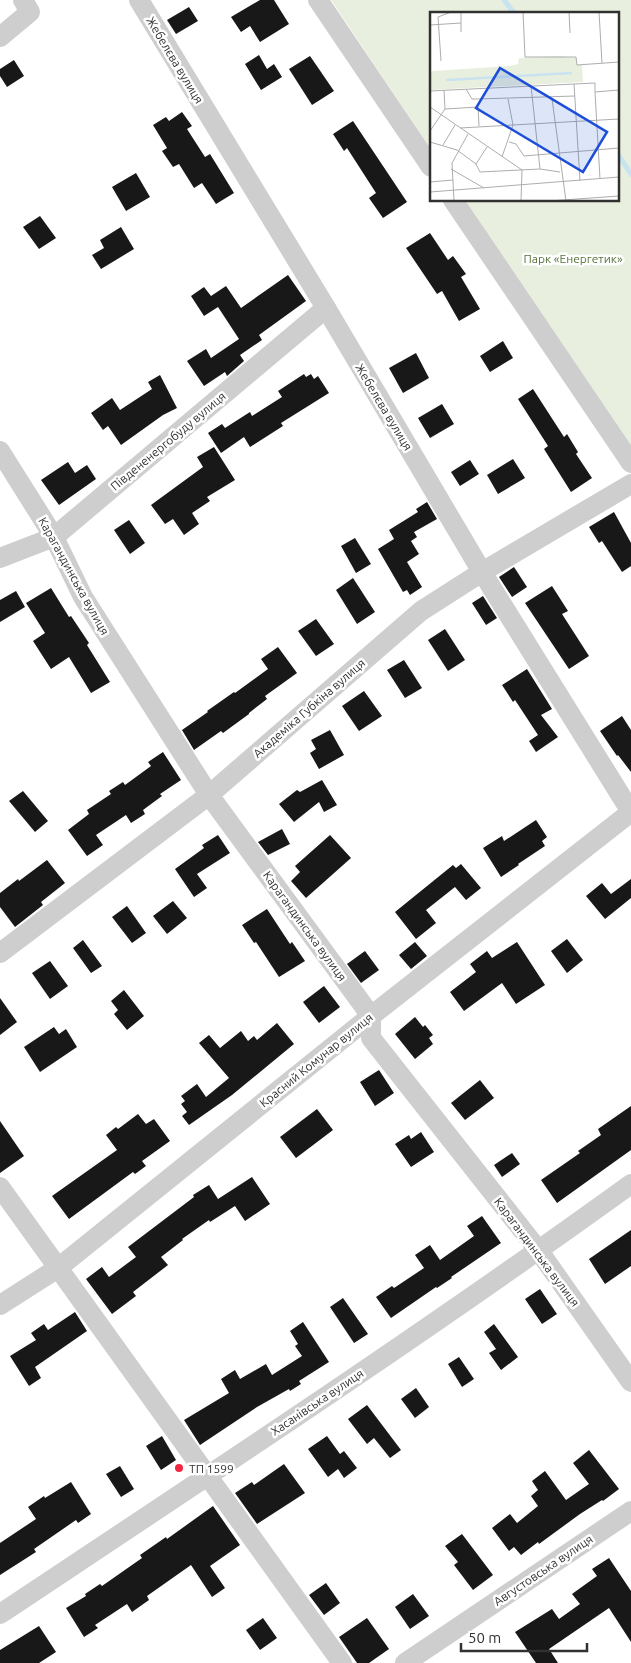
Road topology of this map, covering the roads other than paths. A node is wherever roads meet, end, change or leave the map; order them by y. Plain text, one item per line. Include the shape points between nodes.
1 (23, 0) edge
2 (139, 0) edge
3 (318, 0) edge
4 (0, 37) edge
5 (430, 166) edge
6 (454, 201) edge
7 (326, 308) junction
8 (0, 451) edge
9 (631, 463) edge
10 (631, 484) edge
11 (54, 537) junction
12 (0, 558) edge
13 (482, 572) junction
14 (209, 794) junction
15 (631, 812) edge
16 (0, 953) edge
17 (371, 1016) junction
18 (631, 1184) edge
19 (0, 1188) edge
20 (539, 1251) junction
21 (58, 1268) junction
22 (0, 1305) edge
23 (631, 1382) edge
24 (208, 1476) junction
25 (631, 1511) edge
26 (0, 1614) edge
27 (342, 1663) edge
28 (405, 1663) edge

1 - 4 street via 30,12
2 - 7 street, Жебелєва вулиця
3 - 5 street
6 - 9 street
7 - 11 street, Південенергобуду вулиця
7 - 13 street, Жебелєва вулиця
8 - 11 street, Карагандинська вулиця
10 - 13 street, Академіка Губкіна вулиця
11 - 12 street, Південенергобуду вулиця
11 - 14 street, Карагандинська вулиця via 83,597
13 - 14 street, Академіка Губкіна вулиця via 421,611
13 - 15 street, Жебелєва вулиця
14 - 16 street, Академіка Губкіна вулиця
14 - 17 street, Карагандинська вулиця
15 - 17 street, Красний Комунар вулиця
17 - 20 street, Карагандинська вулиця via 371,1038
17 - 21 street, Красний Комунар вулиця
18 - 20 street, Хасанівська вулиця
19 - 21 street
20 - 23 street, Карагандинська вулиця
20 - 24 street, Хасанівська вулиця
21 - 22 street, Красний Комунар вулиця
21 - 24 street
24 - 26 street, Хасанівська вулиця
24 - 27 street
25 - 28 street, Августовська вулиця

